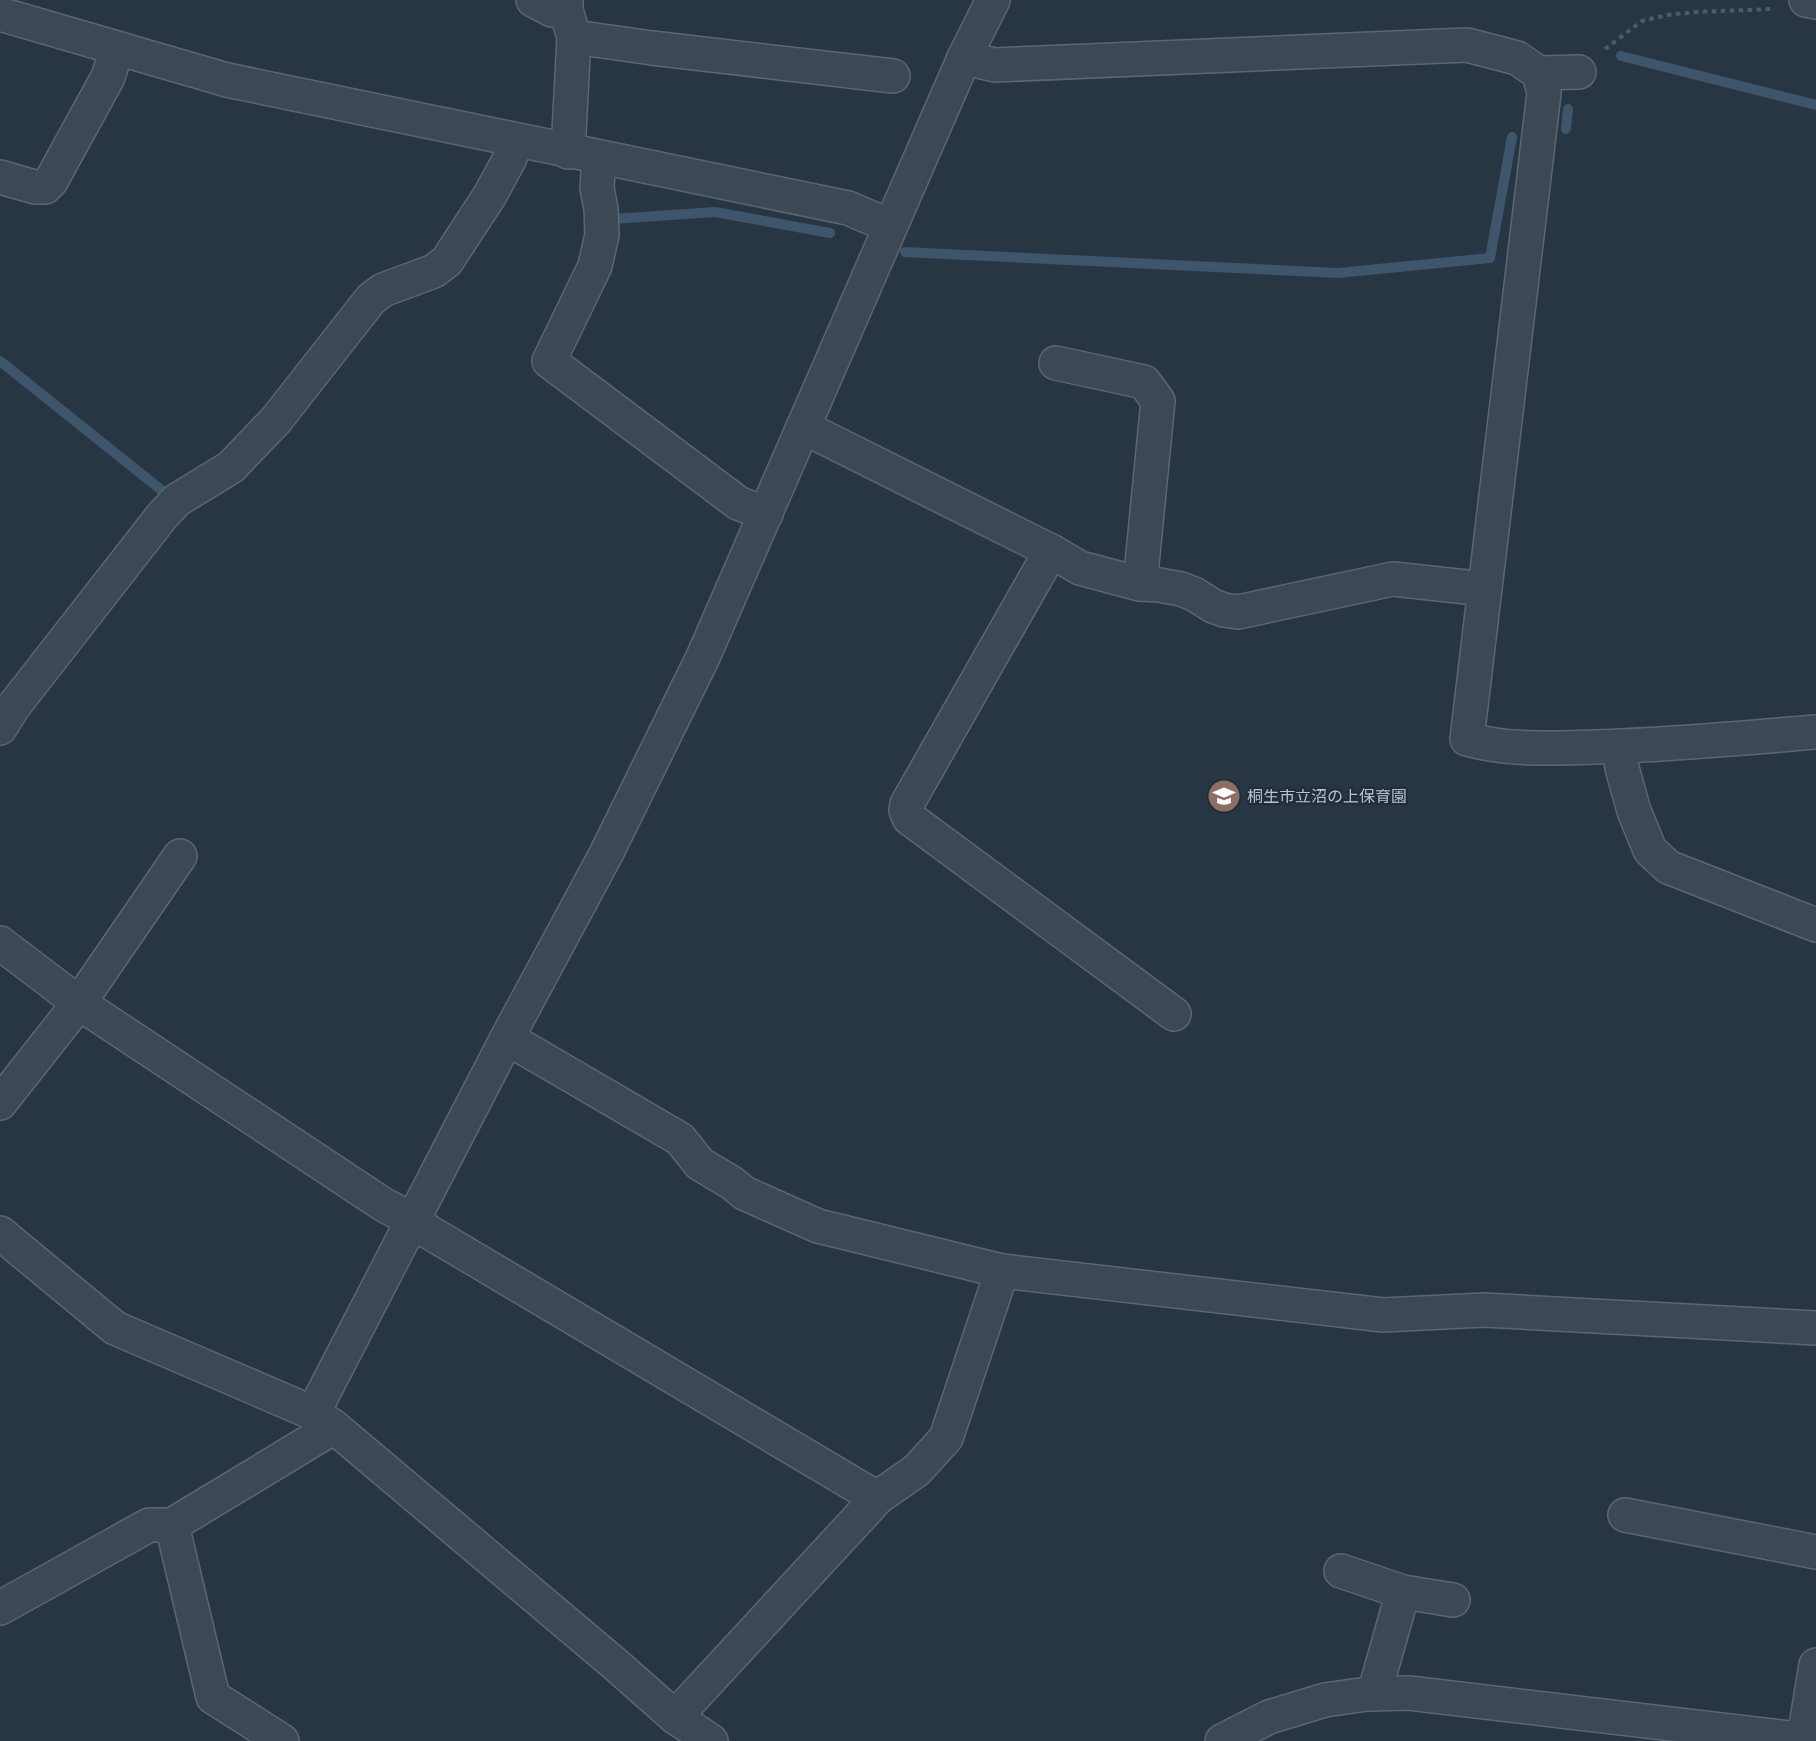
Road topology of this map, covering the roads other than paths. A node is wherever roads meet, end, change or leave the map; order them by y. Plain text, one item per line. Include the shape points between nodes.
1 (533, 0) edge
2 (993, 0) edge
3 (1816, 2) edge
4 (1794, 4) edge
5 (0, 14) edge
6 (569, 16) edge
7 (117, 49) junction
8 (964, 58) junction
9 (1579, 72) road end
10 (1539, 73) junction
11 (893, 76) dead end
12 (517, 140) junction
13 (584, 155) junction
14 (0, 177) edge
15 (890, 226) junction
16 (1056, 363) dead end
17 (802, 427) junction
18 (766, 514) junction
19 (1051, 551) junction
20 (1140, 584) junction
21 (1485, 589) junction
22 (0, 728) edge
23 (1816, 732) edge
24 (1619, 747) junction
25 (180, 856) dead end
26 (1816, 925) edge
27 (0, 943) edge
28 (79, 1003) junction
29 (1174, 1014) dead end
30 (507, 1038) junction
31 (0, 1103) edge
32 (413, 1220) junction
33 (0, 1233) edge
34 (1002, 1271) junction
35 (1816, 1328) edge
36 (323, 1420) junction
37 (877, 1498) junction
38 (1625, 1515) dead end
39 (171, 1525) junction
40 (1816, 1552) edge
41 (1341, 1571) dead end
42 (1403, 1592) junction
43 (1453, 1600) dead end
44 (0, 1608) edge
45 (1816, 1665) edge
46 (1374, 1694) junction
47 (675, 1717) junction
48 (1810, 1739) edge
49 (282, 1741) edge
50 (711, 1741) edge
51 (1222, 1741) edge

1 - 6 street
2 - 8 street
3 - 4 street
5 - 7 street
6 - 11 street via 652,48
6 - 13 street
7 - 12 street via 227,80
7 - 14 street via 108,77 51,181 45,187 35,187
8 - 10 street via 995,65 1467,45 1517,58
8 - 15 street
9 - 10 street
10 - 21 street via 1545,93
12 - 13 street
12 - 22 street via 490,195 447,261 434,271 383,290 371,299 276,420 231,467 177,500
13 - 15 street via 848,208
13 - 18 street via 597,188 602,235 595,266 549,361 738,503
15 - 17 street
16 - 20 street via 1144,382 1158,401
17 - 18 street
17 - 19 street
18 - 30 street via 703,657 610,846
19 - 20 street via 1080,568
19 - 29 street via 906,810 909,818
20 - 21 street via 1181,589 1213,606 1238,612 1393,579
21 - 24 street via 1467,739 1534,749
23 - 24 street
24 - 26 street via 1634,811 1650,850 1668,867
25 - 28 street
27 - 28 street
28 - 31 street
28 - 32 street via 384,1205
30 - 32 street
30 - 34 street via 680,1139 700,1164 744,1194 818,1226
32 - 36 street
32 - 37 street
33 - 36 street via 115,1328
34 - 35 street via 1383,1315 1484,1310
34 - 37 street via 946,1438 917,1470
36 - 39 street
36 - 47 street
37 - 47 street
38 - 40 street
39 - 44 street via 149,1525
39 - 49 street via 213,1697
41 - 42 street
42 - 43 street
42 - 46 street
45 - 48 street
46 - 48 street via 1409,1694
46 - 51 street via 1325,1700 1269,1717
47 - 50 street

